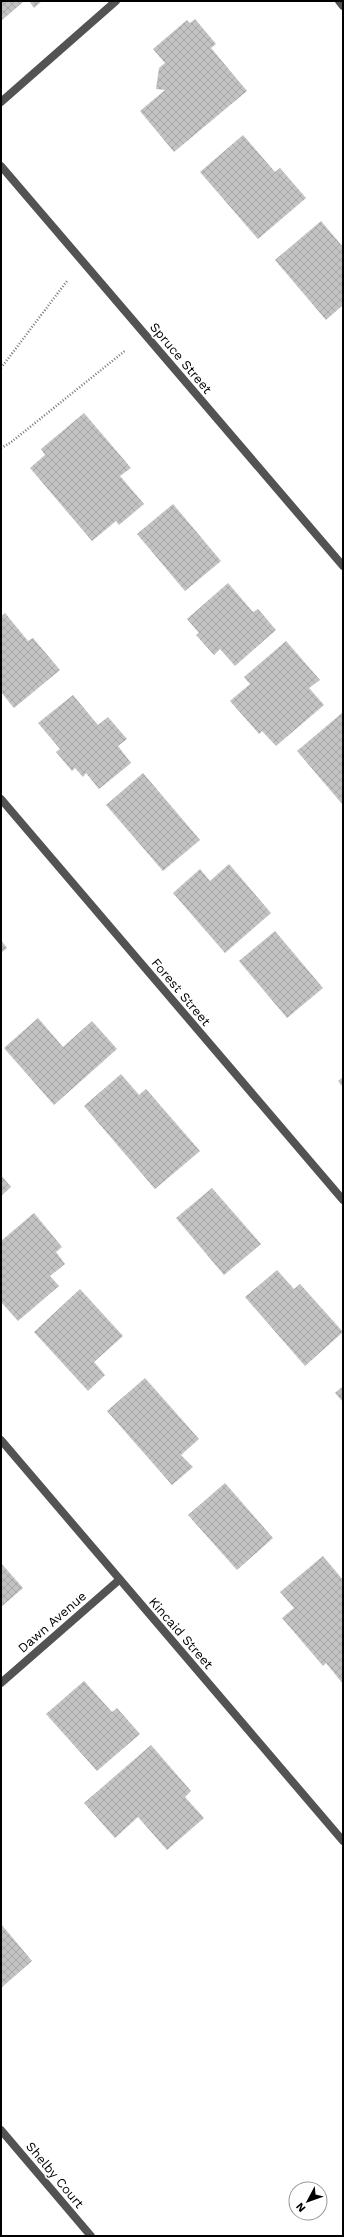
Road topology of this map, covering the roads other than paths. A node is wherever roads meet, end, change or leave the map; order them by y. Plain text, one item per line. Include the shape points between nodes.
1 (116, 1) edge
2 (339, 1) edge
3 (343, 6) edge
4 (1, 102) edge
5 (1, 166) edge
6 (343, 566) edge
7 (1, 799) edge
8 (343, 1200) edge
9 (1, 1440) edge
10 (119, 1580) junction
11 (1, 1683) edge
12 (343, 1841) edge
13 (1, 2130) edge
14 (91, 2236) edge

1 - 4 street
2 - 3 street
5 - 6 street, Spruce Street
7 - 8 street, Forest Street
9 - 10 street, Kincaid Street
10 - 11 street, Dawn Avenue
10 - 12 street, Kincaid Street
13 - 14 street, Shelby Court

